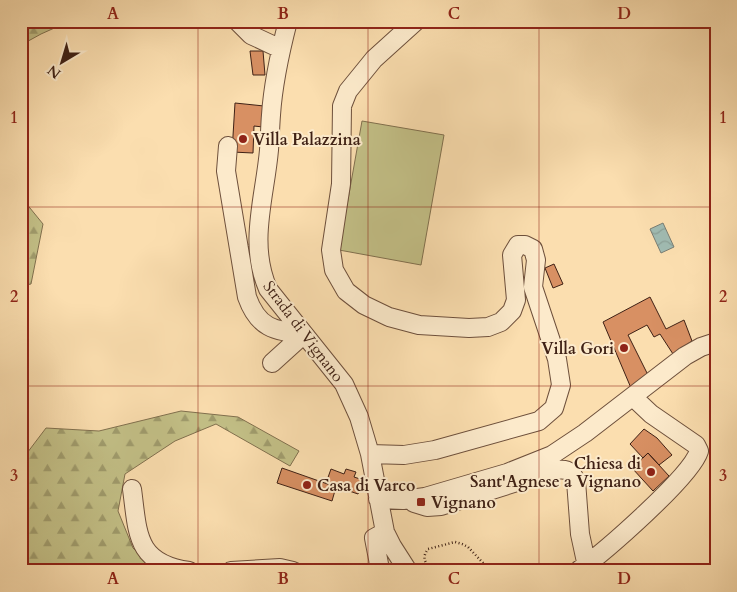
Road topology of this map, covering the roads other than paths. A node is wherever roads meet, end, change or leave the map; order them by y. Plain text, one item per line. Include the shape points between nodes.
1 (237, 21) edge
2 (288, 21) edge
3 (416, 21) edge
4 (281, 48) junction
5 (228, 146) dead end
6 (304, 334) junction
7 (716, 342) edge
8 (272, 363) dead end
9 (633, 396) junction
10 (370, 454) junction
11 (132, 489) dead end
12 (378, 499) junction
13 (410, 499) junction
14 (385, 532) junction
15 (584, 569) edge
16 (189, 571) edge
17 (231, 571) edge
18 (293, 571) edge
19 (375, 571) edge
20 (408, 571) edge

1 - 4 street via 251,35
2 - 4 street, Strada di Vignano
3 - 10 street via 374,59 348,91 342,106 341,184 331,250 334,270 346,292 389,317 419,325 488,327 501,322 512,312 516,300 512,255 518,245 533,248 536,260 533,287 557,359 561,385 554,408 539,421 435,450 404,455
4 - 6 street, Strada di Vignano via 261,203 259,258 268,289
5 - 6 street via 226,170 251,310 268,327
6 - 8 street
6 - 10 street, Strada di Vignano via 344,384 359,417
7 - 9 street via 689,353
9 - 13 street via 552,455 507,473
9 - 15 street via 651,414 690,440 698,448 698,454 674,485
10 - 12 street, Strada di Vignano
11 - 16 street via 139,538 146,551 158,562
12 - 13 street
12 - 14 street, Strada di Vignano
13 - 15 street via 420,506 441,506 552,471 568,470 576,481
14 - 19 street via 374,538 378,564
14 - 20 street, Strada di Vignano
17 - 18 street via 280,568

